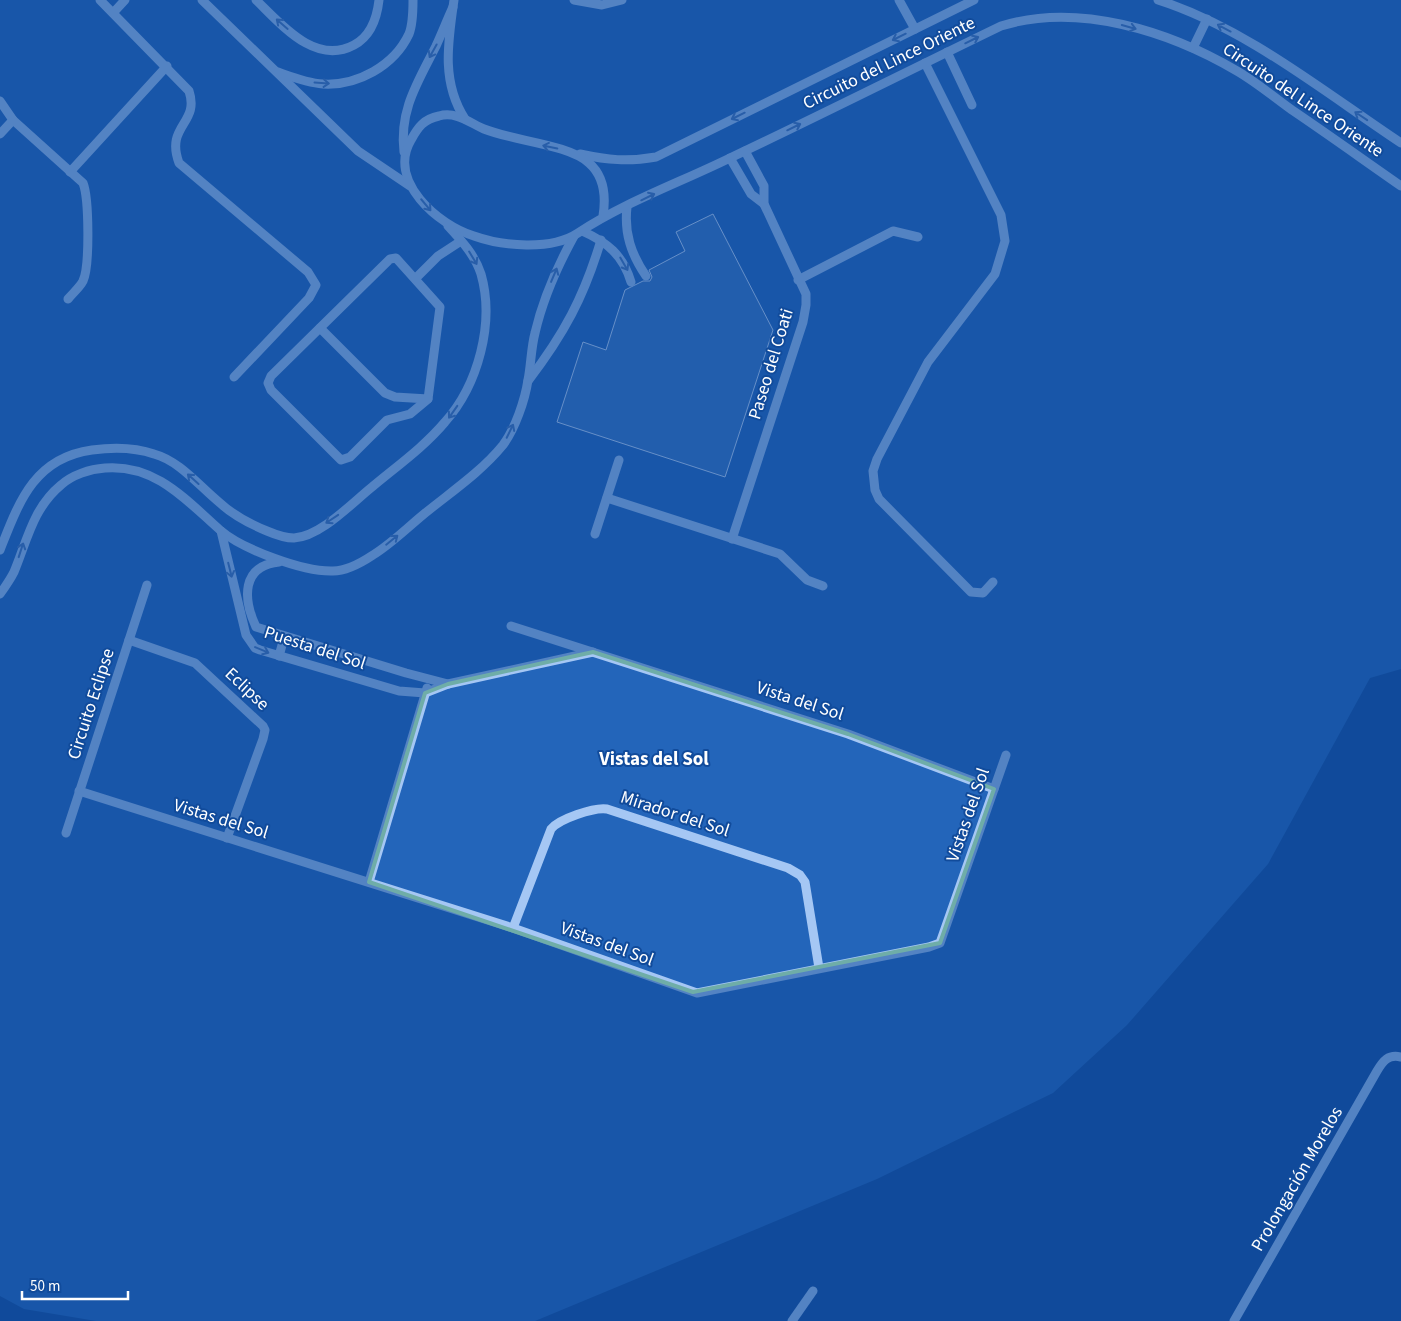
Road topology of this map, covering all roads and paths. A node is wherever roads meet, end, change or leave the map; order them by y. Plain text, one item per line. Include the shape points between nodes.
1 (100, 0) edge
2 (125, 0) edge
3 (202, 0) edge
4 (256, 0) edge
5 (380, 0) edge
6 (413, 0) edge
7 (574, 0) edge
8 (622, 0) edge
9 (899, 0) edge
10 (974, 0) edge
11 (1158, 0) edge
12 (453, 3) edge
13 (113, 13) junction
14 (1207, 19) junction
15 (915, 29) junction
16 (1193, 48) junction
17 (947, 52) junction
18 (925, 63) junction
19 (167, 66) junction
20 (275, 71) junction
21 (0, 102) edge
22 (972, 105) dead end
23 (465, 119) junction
24 (13, 120) junction
25 (0, 134) edge
26 (1401, 143) edge
27 (745, 151) junction
28 (577, 153) junction
29 (405, 158) junction
30 (730, 158) junction
31 (70, 172) junction
32 (411, 186) junction
33 (1401, 186) edge
34 (764, 204) junction
35 (627, 207) junction
36 (603, 216) junction
37 (442, 220) junction
38 (578, 233) junction
39 (918, 237) dead end
40 (601, 240) junction
41 (461, 241) junction
42 (646, 276) dead end
43 (416, 278) junction
44 (798, 280) junction
45 (631, 282) dead end
46 (68, 299) dead end
47 (320, 328) junction
48 (234, 377) dead end
49 (528, 382) junction
50 (428, 399) junction
51 (619, 460) dead end
52 (607, 498) junction
53 (220, 531) junction
54 (595, 534) dead end
55 (732, 538) junction
56 (0, 550) edge
57 (284, 562) junction
58 (993, 582) dead end
59 (147, 585) dead end
60 (823, 586) dead end
61 (0, 594) edge
62 (511, 626) dead end
63 (256, 628) junction
64 (246, 636) junction
65 (284, 638) junction
66 (130, 640) junction
67 (593, 652) junction
68 (279, 656) junction
69 (429, 680) junction
70 (448, 684) junction
71 (425, 693) junction
72 (1006, 755) dead end
73 (994, 789) junction
74 (79, 791) junction
75 (66, 833) dead end
76 (227, 838) junction
77 (369, 882) junction
78 (513, 928) junction
79 (819, 968) junction
80 (1396, 1056) edge
81 (813, 1291) dead end
82 (792, 1321) edge
83 (1234, 1321) edge

1 - 13 street
2 - 13 street
3 - 20 street
5 -> 4 street via 376,21 369,33 353,46 334,52 306,44
20 -> 6 street via 323,84 362,78 392,58 409,34
7 - 8 street via 602,5
9 - 15 street
10 - 15 street, Circuito del Lince Oriente
11 - 14 street, Circuito del Lince Oriente
12 - 23 street via 450,85 455,103
12 -> 29 street via 406,111 402,136
13 - 19 street
14 - 16 street
26 -> 14 street, Circuito del Lince Oriente via 1247,40
15 -> 28 street, Circuito del Lince Oriente via 656,157 608,160
17 -> 16 street, Circuito del Lince Oriente via 1022,19 1050,18 1124,25
16 - 33 street, Circuito del Lince Oriente via 1237,71
17 - 18 street, Circuito del Lince Oriente
17 - 22 street
27 -> 18 street, Circuito del Lince Oriente
18 - 58 street via 1001,215 1005,242 995,274 928,362 877,459 873,480 875,490 887,509 971,592 982,593
19 - 31 street
19 - 48 street via 189,90 192,106 174,144 179,163 308,272 316,285 309,298
20 - 32 street via 358,151
21 - 24 street
28 -> 23 street, Circuito del Lince Oriente via 509,138
23 - 29 street, Circuito del Lince Oriente via 440,115 419,125
24 - 25 street
24 - 31 street
27 - 30 street, Circuito del Lince Oriente
27 - 34 street, Paseo del Coati via 764,186
28 - 36 street via 592,164 600,178 606,198
29 - 32 street via 404,170
30 - 34 street, Paseo del Coati via 751,194
35 -> 30 street, Circuito del Lince Oriente
31 - 46 street via 83,183 88,207 83,280
32 -> 37 street via 427,208
34 - 44 street, Paseo del Coati
35 - 36 street, Circuito del Lince Oriente
35 - 42 street via 630,245
36 - 38 street, Circuito del Lince Oriente
37 - 38 street via 466,234 519,246 546,243
37 - 41 street
38 - 40 street
49 -> 38 street via 534,336 544,299 555,271
39 - 44 street via 893,231
40 -> 45 street via 622,260
40 - 49 street via 573,316
41 - 43 street via 438,256
41 -> 56 street via 481,274 486,316 475,370 464,396 445,422 418,449 337,516 313,532 294,538 274,534 246,523 184,471 156,454 118,447 64,457 38,474 24,495
43 - 47 street via 399,259 390,259
43 - 50 street via 440,310
44 - 55 street, Paseo del Coati via 806,294 803,322
47 - 50 street via 385,393 395,397
47 - 50 street via 271,376 268,383 271,390 338,459 348,460 387,420 410,414
57 -> 49 street via 334,571 347,569 374,555 478,470 504,444 516,420
51 - 52 street
52 - 54 street
52 - 55 street
53 - 57 street
61 -> 53 street via 13,573 23,542 50,494 63,483 96,468 121,467 142,471 159,479 210,519
53 -> 64 street, Puesta del Sol
55 - 60 street via 780,554 807,580
57 - 63 street, Puesta del Sol via 263,565 251,575 247,590
59 - 66 street, Circuito Eclipse
62 - 67 street, Vista del Sol
63 - 64 street
63 - 65 street, Puesta del Sol
64 -> 68 street, Puesta del Sol via 255,648
65 - 68 street
65 - 69 street, Puesta del Sol
66 - 74 street, Circuito Eclipse
66 - 76 street, Eclipse via 195,663 265,730
67 - 70 street
67 - 73 street, Vista del Sol via 848,734
68 - 71 street, Puesta del Sol via 398,691
69 - 70 street
69 - 71 street
70 - 71 street
71 - 77 street
72 - 73 street, Vistas del Sol
73 - 79 street, Vistas del Sol via 940,943
74 - 75 street, Circuito Eclipse
74 - 76 street, Vistas del Sol
76 - 77 street, Vistas del Sol
77 - 78 street, Vistas del Sol
78 - 79 street, Vistas del Sol via 697,993
78 - 79 street, Mirador del Sol via 550,829 559,822 607,809 788,868 800,875 807,890
80 - 83 street, Prolongación Morelos via 1383,1062 1377,1071
81 - 82 street

